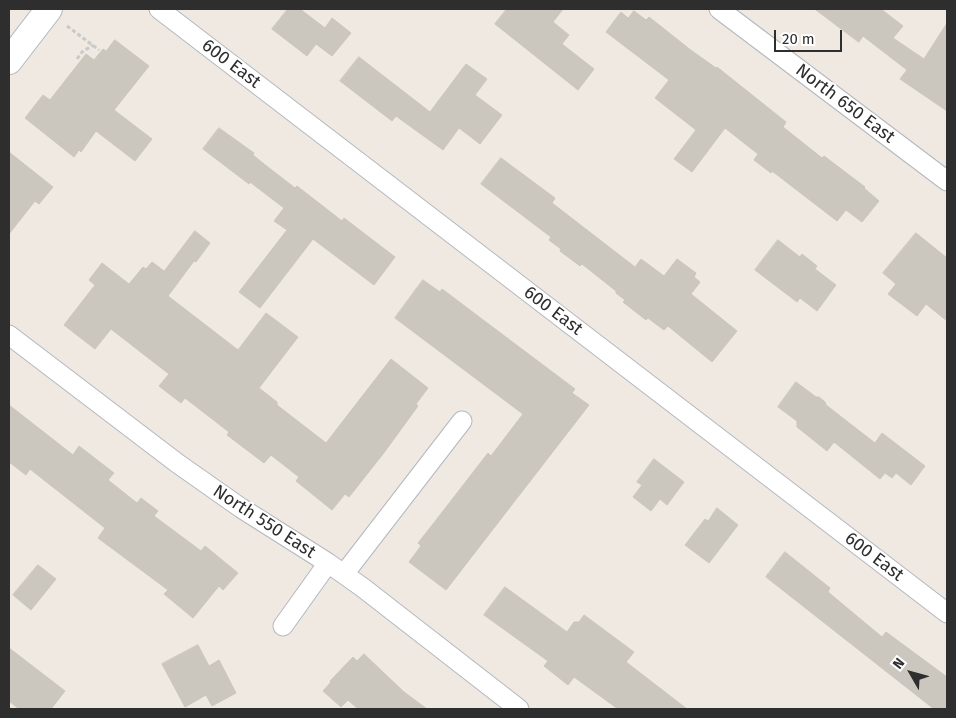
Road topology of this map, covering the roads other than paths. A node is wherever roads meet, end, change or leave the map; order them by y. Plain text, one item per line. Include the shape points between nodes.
1 (159, 9) edge
2 (719, 9) edge
3 (58, 17) edge
4 (9, 60) edge
5 (947, 181) edge
6 (9, 335) edge
7 (462, 421) dead end
8 (328, 563) junction
9 (344, 574) junction
10 (947, 612) edge
11 (283, 626) dead end
12 (519, 709) edge

1 - 10 street, 600 East
2 - 5 street, North 650 East
3 - 4 main road
6 - 8 street, North 550 East via 240,508
7 - 9 street
8 - 9 street, North 550 East
8 - 11 street
9 - 12 street, North 550 East

